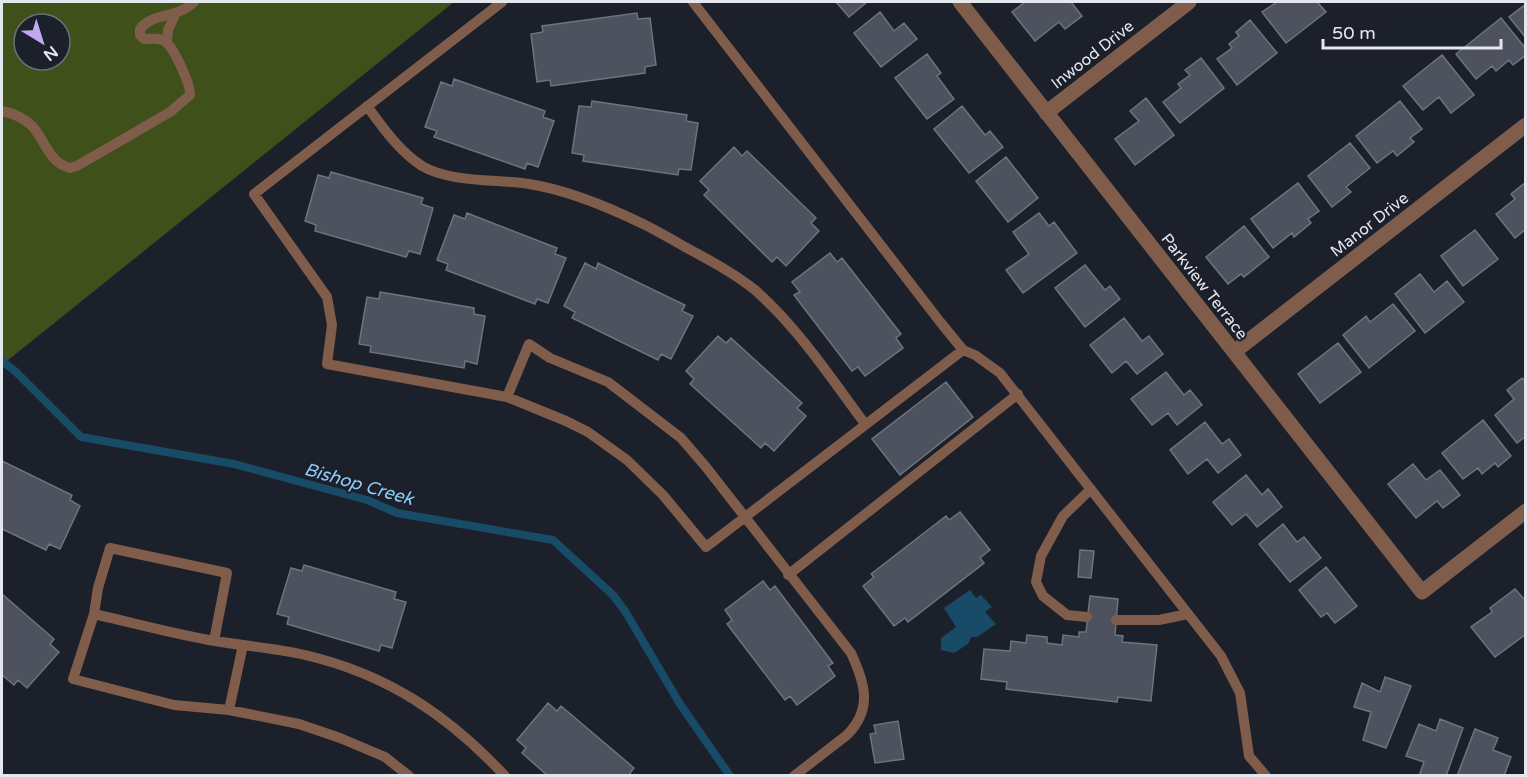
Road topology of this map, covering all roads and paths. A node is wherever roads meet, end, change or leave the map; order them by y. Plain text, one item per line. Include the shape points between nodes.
1 (194, 2) edge
2 (502, 2) edge
3 (693, 2) edge
4 (960, 2) edge
5 (1189, 2) edge
6 (175, 15) junction
7 (167, 42) junction
8 (367, 106) junction
9 (2, 111) edge
10 (1047, 113) junction
11 (1526, 125) edge
12 (963, 350) junction
13 (1234, 352) junction
14 (1018, 394) junction
15 (507, 397) junction
16 (865, 424) junction
17 (1091, 489) junction
18 (1526, 511) edge
19 (746, 518) junction
20 (788, 575) junction
21 (94, 614) junction
22 (1188, 614) junction
23 (1087, 617) dead end
24 (1116, 620) dead end
25 (214, 641) junction
26 (243, 645) junction
27 (229, 710) junction
28 (409, 776) edge
29 (505, 776) edge
30 (794, 776) edge
31 (1266, 776) edge

1 - 6 lane
2 - 8 lane
3 - 12 lane
4 - 10 street, Parkview Terrace
5 - 10 street, Inwood Drive
6 - 7 lane
6 - 7 lane via 154,19 140,29 144,39
7 - 9 lane via 190,95 170,112 77,166 70,168 56,162 32,125
8 - 15 lane via 254,194 327,297 332,325 327,364
8 - 16 lane via 406,154 424,167 475,180 563,191 642,223 721,267 754,290 781,316
10 - 13 street, Parkview Terrace
11 - 13 street, Manor Drive
12 - 14 lane via 1000,373
12 - 16 lane
13 - 18 street, Parkview Terrace via 1422,592
14 - 17 lane
14 - 20 lane
15 - 19 lane via 566,420 627,460 663,495 706,548
15 - 19 lane via 529,344 550,358 608,382 681,438
16 - 19 lane
17 - 22 lane
17 - 23 lane via 1063,516 1041,556 1036,582 1043,596 1066,615
19 - 20 lane
20 - 30 lane via 851,653 865,694 854,727
21 - 25 lane
21 - 25 lane via 110,548 227,573
21 - 27 lane via 73,679 174,705
22 - 24 lane via 1159,620
22 - 31 lane via 1221,656 1240,693 1249,756
25 - 26 lane
26 - 27 lane
26 - 29 lane via 305,655 360,672 399,690 473,742
27 - 28 lane via 299,724 340,738 385,757

